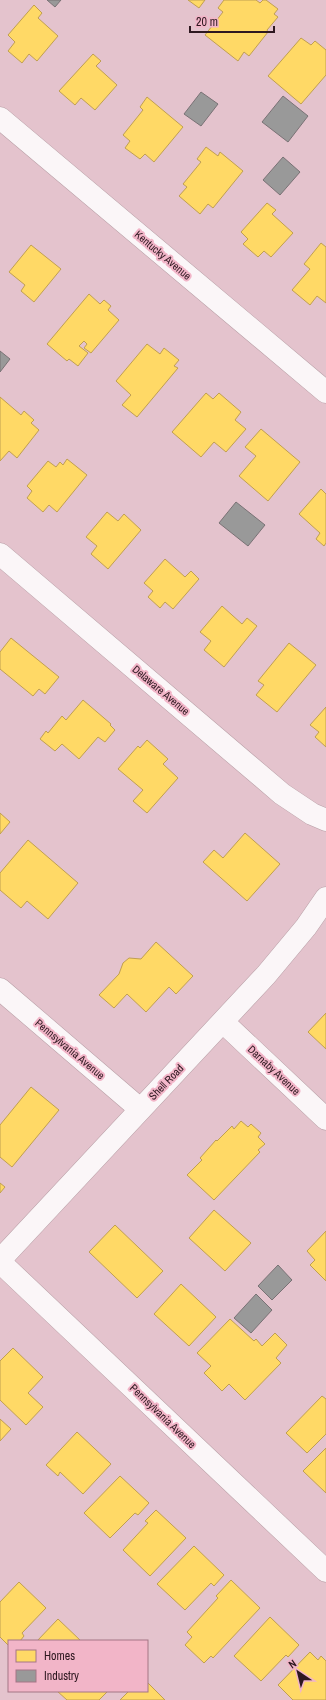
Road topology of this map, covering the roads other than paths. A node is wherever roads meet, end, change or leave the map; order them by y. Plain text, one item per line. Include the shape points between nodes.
1 (0, 118) edge
2 (326, 392) edge
3 (0, 554) edge
4 (326, 820) edge
5 (326, 898) edge
6 (0, 989) edge
7 (223, 1022) junction
8 (140, 1108) junction
9 (326, 1119) edge
10 (0, 1261) edge
11 (326, 1571) edge

1 - 2 street, Kentucky Avenue
3 - 4 street, Delaware Avenue via 282,794
5 - 7 street, Shell Road via 306,927
6 - 8 street, Pennsylvania Avenue
7 - 8 street, Shell Road
7 - 9 street, Darnaby Avenue
8 - 10 street, Shell Road
10 - 11 street, Pennsylvania Avenue

